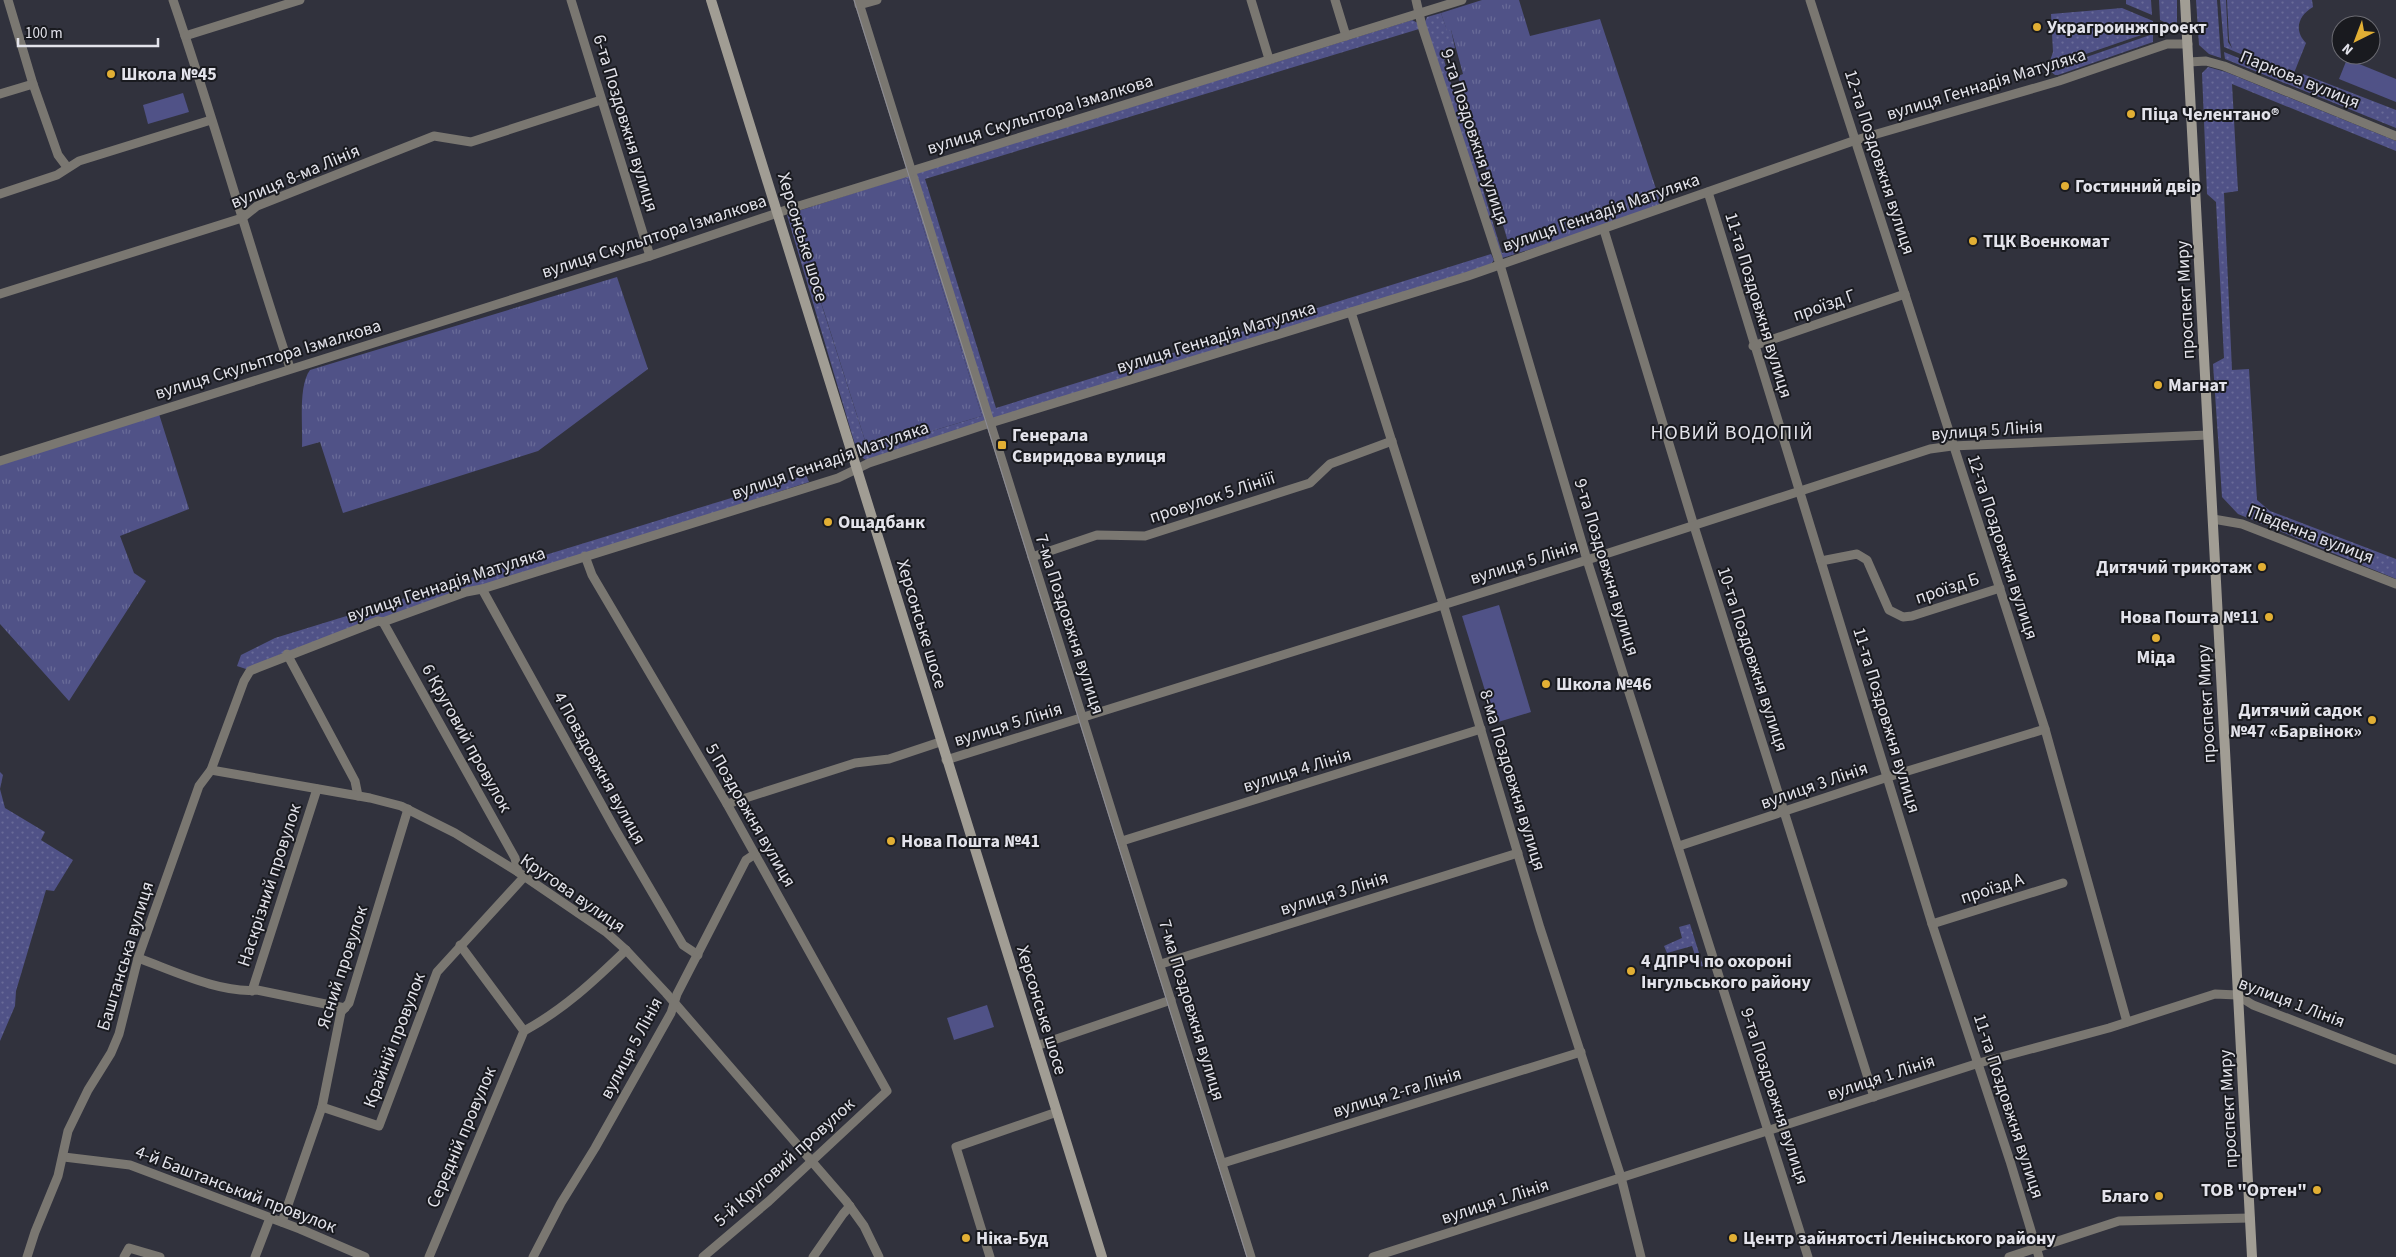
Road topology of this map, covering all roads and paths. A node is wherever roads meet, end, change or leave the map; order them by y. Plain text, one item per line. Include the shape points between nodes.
1 (8, 0) edge
2 (173, 0) edge
3 (300, 0) edge
4 (571, 0) edge
5 (711, 0) edge
6 (877, 0) edge
7 (1251, 0) edge
8 (1335, 0) edge
9 (1416, 0) edge
10 (1462, 0) edge
11 (1810, 0) edge
12 (2185, 0) edge
13 (858, 2) edge
14 (1420, 13) junction
15 (185, 36) junction
16 (1346, 36) junction
17 (2188, 44) junction
18 (1269, 59) junction
19 (2189, 62) junction
20 (33, 84) junction
21 (0, 94) edge
22 (601, 100) junction
23 (211, 120) junction
24 (2396, 136) edge
25 (1856, 140) junction
26 (67, 167) junction
27 (912, 170) junction
28 (1708, 192) junction
29 (0, 194) edge
30 (778, 212) junction
31 (242, 218) junction
32 (1604, 230) junction
33 (650, 256) junction
34 (1500, 265) junction
35 (0, 294) edge
36 (1905, 294) junction
37 (1351, 312) junction
38 (1753, 346) junction
39 (290, 368) junction
40 (989, 424) junction
41 (2208, 435) junction
42 (1392, 442) junction
43 (1952, 446) junction
44 (0, 461) edge
45 (858, 469) junction
46 (1799, 491) junction
47 (2213, 520) junction
48 (1694, 526) junction
49 (584, 556) junction
50 (1032, 557) junction
51 (1587, 560) junction
52 (1821, 561) junction
53 (2396, 584) edge
54 (2000, 588) junction
55 (482, 589) junction
56 (1442, 604) junction
57 (383, 622) junction
58 (287, 654) junction
59 (257, 668) joint
60 (1083, 718) junction
61 (1481, 729) junction
62 (2045, 729) junction
63 (940, 742) junction
64 (946, 760) junction
65 (211, 770) junction
66 (1888, 777) junction
67 (316, 789) junction
68 (358, 796) junction
69 (727, 804) junction
70 (408, 808) junction
71 (1786, 812) junction
72 (1122, 841) junction
73 (1679, 846) junction
74 (1518, 853) junction
75 (755, 854) junction
76 (521, 875) junction
77 (2063, 883) dead end
78 (1932, 924) junction
79 (460, 945) junction
80 (626, 950) junction
81 (698, 955) junction
82 (138, 958) junction
83 (1161, 964) junction
84 (252, 991) junction
85 (2237, 995) junction
86 (1171, 1000) junction
87 (675, 1004) junction
88 (344, 1008) junction
89 (2127, 1022) junction
90 (524, 1031) junction
91 (1036, 1046) junction
92 (1581, 1052) junction
93 (2396, 1060) edge
94 (1979, 1063) junction
95 (887, 1091) joint
96 (1874, 1097) junction
97 (322, 1107) junction
98 (1057, 1112) junction
99 (1768, 1130) junction
100 (64, 1157) junction
101 (811, 1160) junction
102 (1222, 1163) junction
103 (1621, 1177) junction
104 (850, 1206) junction
105 (270, 1218) junction
106 (2250, 1218) junction
107 (282, 1222) junction
108 (2038, 1253) edge
109 (27, 1257) edge
110 (124, 1257) edge
111 (160, 1257) edge
112 (255, 1257) edge
113 (365, 1257) edge
114 (429, 1257) edge
115 (533, 1257) edge
116 (703, 1257) edge
117 (813, 1257) edge
118 (879, 1257) edge
119 (990, 1257) edge
120 (1102, 1257) edge
121 (1252, 1257) edge
122 (1373, 1257) edge
123 (1642, 1257) edge
124 (1808, 1257) edge
125 (2009, 1257) edge
126 (2252, 1257) edge

1 - 20 street
2 - 15 street
3 - 15 street
4 - 22 street, 6-та Поздовжня вулиця
5 - 30 main road, Херсонське шосе
6 - 13 street
7 - 18 street
8 - 16 street
9 - 14 street, 9-та Поздовжня вулиця
10 - 14 street, вулиця Скульптора Ізмалкова
11 - 25 street, 12-та Поздовжня вулиця
12 - 17 main road, проспект Миру
13 - 27 street, 7-ма Поздовжня вулиця
14 - 16 street, вулиця Скульптора Ізмалкова
14 - 34 street, 9-та Поздовжня вулиця
15 - 23 street
16 - 18 street, вулиця Скульптора Ізмалкова
17 - 19 main road, проспект Миру
17 - 25 street, вулиця Геннадія Матуляка via 2167,44 2059,80
18 - 27 street, вулиця Скульптора Ізмалкова
19 - 24 street, Паркова вулиця via 2206,61 2224,66
19 - 41 main road, проспект Миру
20 - 21 street
20 - 26 street via 58,155
22 - 31 street, вулиця 8-ма Лінія via 471,142 434,136 257,206
22 - 33 street, 6-та Поздовжня вулиця
23 - 26 street via 79,160
23 - 31 street
25 - 28 street, вулиця Геннадія Матуляка
25 - 36 street, 12-та Поздовжня вулиця
26 - 29 street via 52,177
27 - 30 street, вулиця Скульптора Ізмалкова
27 - 40 street, 7-ма Поздовжня вулиця
28 - 32 street, вулиця Геннадія Матуляка
28 - 38 street, 11-та Поздовжня вулиця
30 - 33 street, вулиця Скульптора Ізмалкова
30 - 45 main road, Херсонське шосе
31 - 35 street, вулиця 8-ма Лінія
31 - 39 street
32 - 34 street, вулиця Геннадія Матуляка
32 - 48 street, 10-та Поздовжня вулиця
33 - 39 street, вулиця Скульптора Ізмалкова
34 - 37 street, вулиця Геннадія Матуляка
34 - 51 street, 9-та Поздовжня вулиця
36 - 38 street, проїзд Г
36 - 43 street, 12-та Поздовжня вулиця
37 - 40 street, вулиця Геннадія Матуляка
37 - 42 street, 8-ма Поздовжня вулиця
38 - 46 street, 11-та Поздовжня вулиця
39 - 44 street, вулиця Скульптора Ізмалкова
40 - 45 street, вулиця Геннадія Матуляка
40 - 50 street, 7-ма Поздовжня вулиця
41 - 43 street, вулиця 5 Лінія
41 - 47 main road, проспект Миру
42 - 50 street, провулок 5 Лініії via 1330,464 1310,483 1145,536 1097,535
42 - 56 street, 8-ма Поздовжня вулиця
43 - 46 street, вулиця 5 Лінія via 1930,449
43 - 54 street, 12-та Поздовжня вулиця
45 - 49 street, вулиця Геннадія Матуляка via 838,478
45 - 63 main road, Херсонське шосе
46 - 48 street, вулиця 5 Лінія
46 - 52 street, 11-та Поздовжня вулиця
47 - 53 street, Південна вулиця via 2242,524
47 - 85 main road, проспект Миру
48 - 51 street, вулиця 5 Лінія
48 - 71 street, 10-та Поздовжня вулиця
49 - 55 street, вулиця Геннадія Матуляка
49 - 69 street, 5 Поздовжня вулиця via 592,575
50 - 60 street, 7-ма Поздовжня вулиця
51 - 56 street, вулиця 5 Лінія
51 - 73 street, 9-та Поздовжня вулиця
52 - 54 street, проїзд Б via 1862,555 1889,610 1903,617
52 - 66 street, 11-та Поздовжня вулиця
54 - 62 street, 12-та Поздовжня вулиця
55 - 57 street, вулиця Геннадія Матуляка
55 - 81 street, 4 Повздовжня вулиця via 678,937 688,950
56 - 60 street, вулиця 5 Лінія
56 - 61 street, 8-ма Поздовжня вулиця
57 - 58 street, вулиця Геннадія Матуляка via 378,621
57 - 76 street, 6 Круговий провулок via 515,858
58 - 59 street, вулиця Геннадія Матуляка
58 - 68 street via 355,781
59 - 65 street, Баштанська вулиця via 250,671 244,681
60 - 64 street, вулиця 5 Лінія
60 - 72 street, 7-ма Поздовжня вулиця
61 - 72 street, вулиця 4 Лінія
61 - 74 street, 8-ма Поздовжня вулиця
62 - 66 street, вулиця 3 Лінія
62 - 89 street, 12-та Поздовжня вулиця
63 - 64 main road, Херсонське шосе
63 - 69 street, вулиця 5 Лінія via 889,759 855,763
64 - 91 main road, Херсонське шосе
65 - 67 street, Кругова вулиця
65 - 82 street, Баштанська вулиця via 199,786
66 - 71 street, вулиця 3 Лінія
66 - 78 street, 11-та Поздовжня вулиця
67 - 68 street, Кругова вулиця
67 - 84 street, Наскрізний провулок
68 - 70 street, Кругова вулиця
69 - 75 street, 5 Поздовжня вулиця
70 - 76 street, Кругова вулиця
70 - 88 street, Ясний провулок via 349,1003
71 - 73 street, вулиця 3 Лінія
71 - 96 street, 10-та Поздовжня вулиця
72 - 83 street, 7-ма Поздовжня вулиця
73 - 99 street, 9-та Поздовжня вулиця
74 - 83 street, вулиця 3 Лінія
74 - 92 street, 8-ма Поздовжня вулиця
75 - 81 street, вулиця 5 Лінія via 746,860
75 - 95 street, 5 Поздовжня вулиця
76 - 79 street, Крайній провулок
76 - 80 street, Кругова вулиця via 606,932
77 - 78 street, проїзд А
78 - 94 street, 11-та Поздовжня вулиця
79 - 90 street
79 - 97 street, Крайній провулок via 437,972 428,991 379,1126
80 - 87 street, Кругова вулиця
80 - 90 street via 550,1017
81 - 87 street, вулиця 5 Лінія
82 - 84 street, Наскрізний провулок via 216,985
82 - 100 street, Баштанська вулиця via 119,1034 111,1054 76,1112 68,1131
83 - 86 street, 7-ма Поздовжня вулиця
84 - 88 street, Наскрізний провулок
85 - 89 street, вулиця 1 Лінія via 2215,994
85 - 93 street, вулиця 1 Лінія via 2253,1005
85 - 106 main road, проспект Миру
86 - 91 street
86 - 102 street, 7-ма Поздовжня вулиця
87 - 101 street, Кругова вулиця
87 - 115 street, вулиця 5 Лінія
88 - 97 street, Ясний провулок
89 - 94 street, вулиця 1 Лінія
90 - 114 street, Середній провулок
91 - 98 main road, Херсонське шосе
92 - 102 street, вулиця 2-га Лінія
92 - 103 street, 8-ма Поздовжня вулиця
94 - 96 street, вулиця 1 Лінія
94 - 108 street, 11-та Поздовжня вулиця
95 - 101 street, 5-й Круговий провулок
96 - 99 street, вулиця 1 Лінія
97 - 107 street, Ясний провулок
98 - 119 street via 960,1144 956,1149
98 - 120 main road, Херсонське шосе
99 - 103 street, вулиця 1 Лінія
99 - 124 street, 9-та Поздовжня вулиця
100 - 105 street, 4-й Баштанський провулок via 130,1165
100 - 109 street, Баштанська вулиця
101 - 104 street, Кругова вулиця
101 - 116 street, 5-й Круговий провулок
102 - 121 street, 7-ма Поздовжня вулиця
103 - 122 street, вулиця 1 Лінія
103 - 123 street, 8-ма Поздовжня вулиця
104 - 117 street
104 - 118 street, Кругова вулиця
105 - 107 street, 4-й Баштанський провулок
105 - 112 street
106 - 108 street via 2118,1221
106 - 126 main road, проспект Миру
107 - 113 street, 4-й Баштанський провулок
108 - 125 street
110 - 111 street via 129,1248

